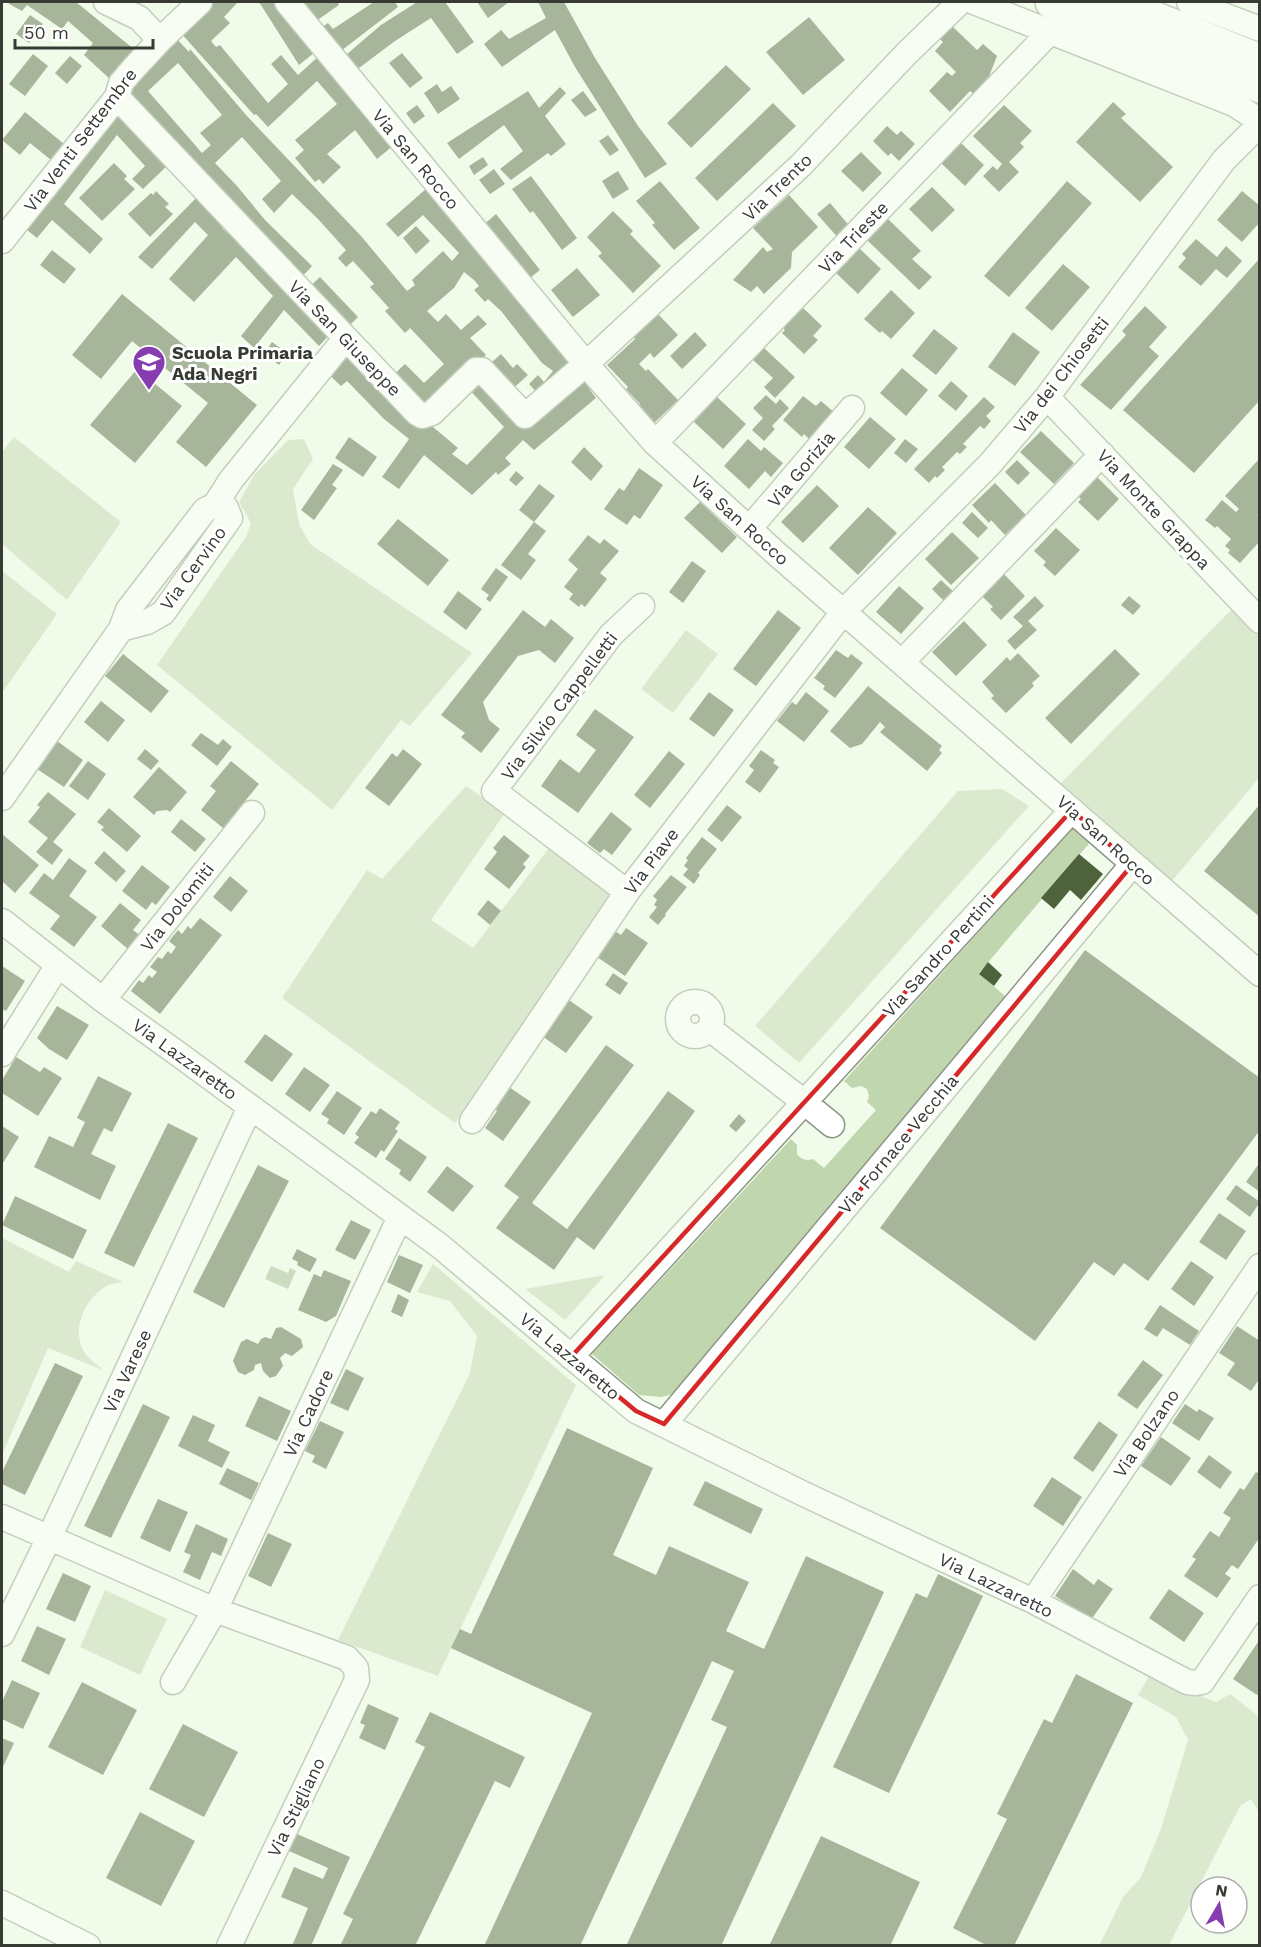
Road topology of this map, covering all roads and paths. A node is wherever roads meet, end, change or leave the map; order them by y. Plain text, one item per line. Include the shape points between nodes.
1 (106, 2) edge
2 (200, 2) edge
3 (287, 2) edge
4 (960, 2) edge
5 (974, 2) edge
6 (1114, 2) edge
7 (1189, 2) edge
8 (1051, 16) edge
9 (1260, 29) edge
10 (160, 40) junction
11 (1260, 60) edge
12 (1260, 86) edge
13 (117, 97) junction
14 (1260, 122) edge
15 (2, 241) edge
16 (345, 339) junction
17 (586, 364) junction
18 (1047, 397) junction
19 (852, 408) dead end
20 (655, 443) junction
21 (1102, 454) junction
22 (749, 529) junction
23 (642, 606) dead end
24 (844, 611) junction
25 (1260, 621) edge
26 (902, 662) junction
27 (2, 798) edge
28 (1072, 810) junction
29 (252, 813) dead end
30 (1132, 865) junction
31 (627, 892) junction
32 (2, 921) edge
33 (57, 965) junction
34 (1260, 974) edge
35 (103, 1000) junction
36 (710, 1029) dead end
37 (2, 1054) edge
38 (804, 1101) junction
39 (250, 1107) junction
40 (472, 1121) dead end
41 (832, 1125) dead end
42 (400, 1216) junction
43 (1260, 1266) edge
44 (571, 1356) junction
45 (664, 1424) junction
46 (2, 1518) edge
47 (48, 1538) junction
48 (1260, 1597) edge
49 (1033, 1601) junction
50 (215, 1610) junction
51 (2, 1634) edge
52 (173, 1682) dead end
53 (2, 1903) edge
54 (88, 1946) edge
55 (229, 1946) edge

1 - 10 street via 139,18
2 - 10 street, Via Venti Settembre
3 - 17 street, Via San Rocco
4 - 17 street, Via Trento via 801,165
5 - 8 street, Via dei Chiosetti
6 - 11 highway
7 - 9 street
8 - 12 highway
8 - 14 street, Via dei Chiosetti via 1234,104
8 - 20 street, Via Trieste
10 - 13 street, Via Venti Settembre via 121,83
13 - 15 street, Via Venti Settembre
13 - 16 street, Via San Giuseppe
14 - 18 street, Via dei Chiosetti via 1224,160
16 - 17 street, Via San Giuseppe via 422,416 432,413 476,370 482,370 525,416
16 - 27 street, Via Cervino via 231,480 215,505 226,508 230,518 163,613 121,629
17 - 20 street, Via San Rocco
18 - 21 street, Via Monte Grappa
18 - 24 street, Via dei Chiosetti via 990,464
19 - 22 street, Via Gorizia
20 - 22 street, Via San Rocco
21 - 25 street, Via Monte Grappa
21 - 26 street
22 - 24 street, Via San Rocco
23 - 31 street, Via Silvio Cappelletti via 611,635 494,790
24 - 26 street, Via San Rocco
24 - 31 street, Via Piave
26 - 28 street, Via San Rocco
28 - 30 street, Via San Rocco
28 - 38 street, Via Sandro Pertini
29 - 35 street, Via Dolomiti
30 - 34 street, Via San Rocco
30 - 45 street, Via Fornace Vecchia
31 - 40 street, Via Piave
32 - 33 street, Via Lazzaretto
33 - 35 street, Via Lazzaretto
33 - 37 street
35 - 39 street, Via Lazzaretto
36 - 38 street
38 - 41 street
38 - 44 street, Via Sandro Pertini
39 - 42 street, Via Lazzaretto
39 - 47 street, Via Varese
42 - 44 street, Via Lazzaretto
42 - 50 street, Via Cadore
43 - 49 street, Via Bolzano
44 - 45 street, Via Lazzaretto via 636,1411
45 - 49 street, Via Lazzaretto via 806,1496
46 - 47 street
47 - 50 street
47 - 51 street, Via Varese
48 - 49 street, Via Lazzaretto via 1202,1682 1196,1683 1187,1682
50 - 52 street, Via Cadore
50 - 55 street, Via Stigliano via 347,1658 356,1668 357,1680
53 - 54 street

